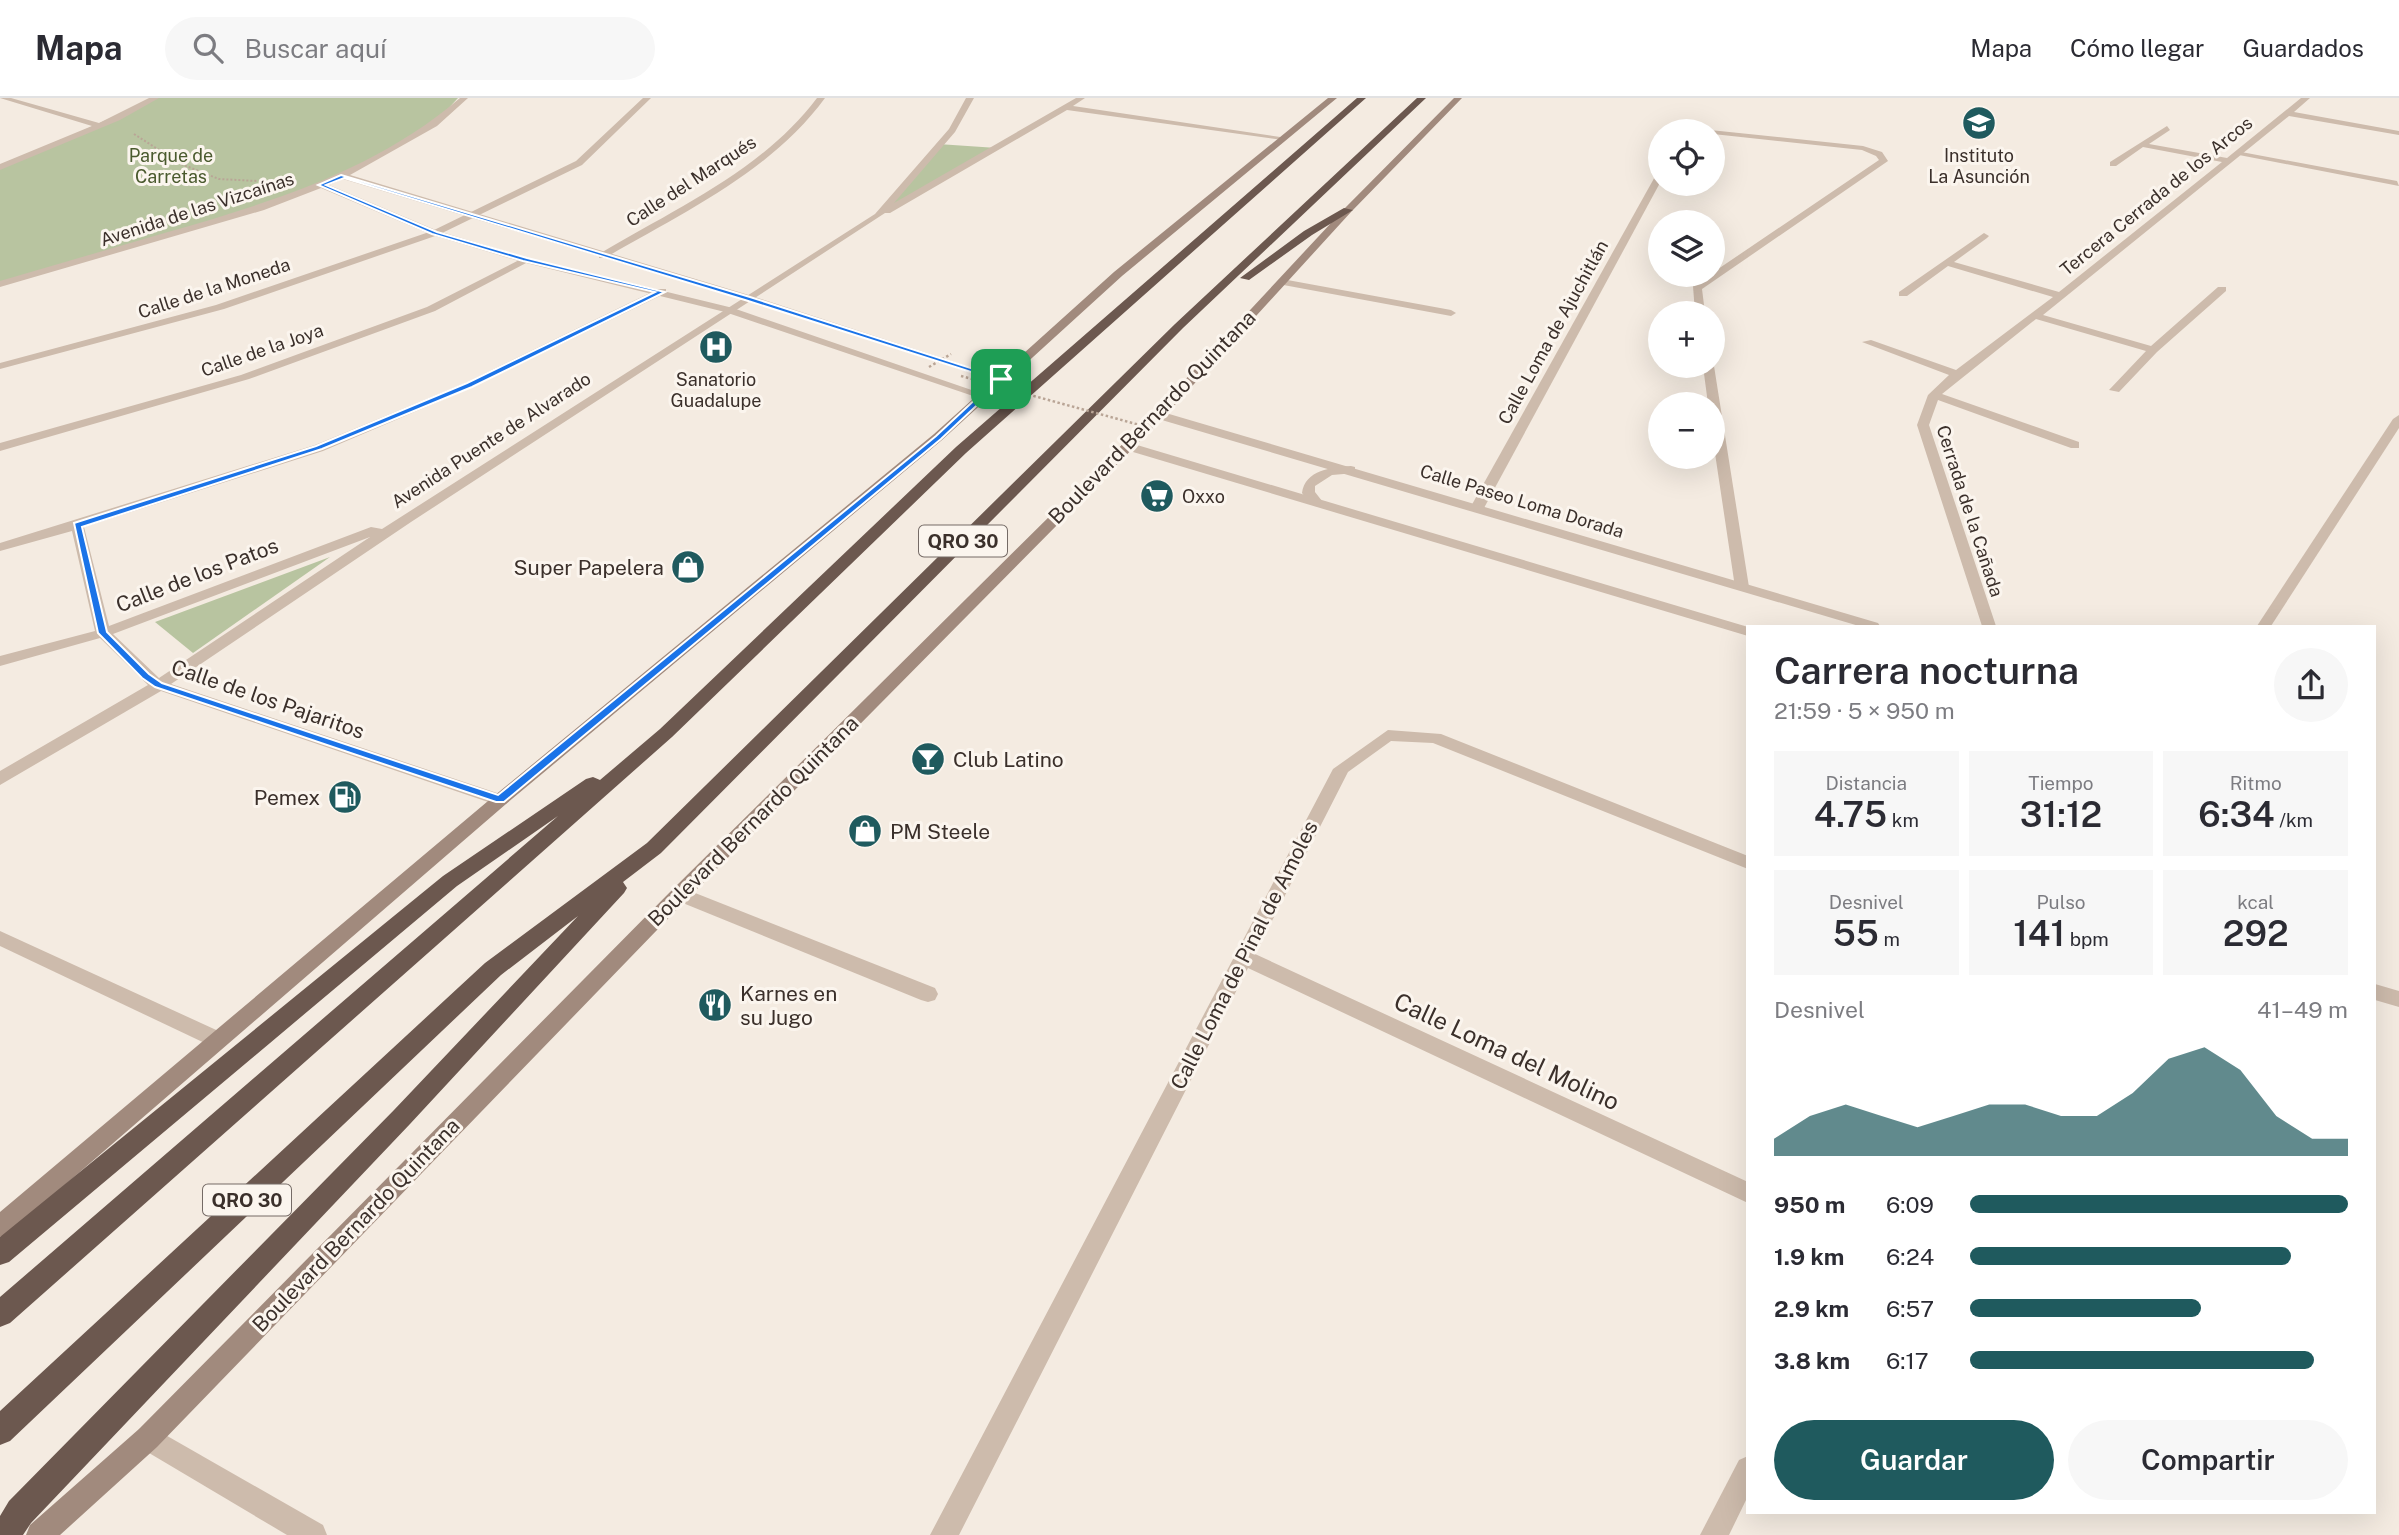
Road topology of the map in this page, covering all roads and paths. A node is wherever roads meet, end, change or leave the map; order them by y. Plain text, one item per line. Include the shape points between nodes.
1 (3, 98) edge
2 (155, 98) edge
3 (464, 98) edge
4 (647, 98) edge
5 (821, 98) edge
6 (970, 98) edge
7 (1081, 98) edge
8 (1333, 98) edge
9 (1348, 98) edge
10 (1362, 98) edge
11 (1422, 98) edge
12 (1458, 98) edge
13 (1624, 98) edge
14 (2306, 98) edge
15 (1637, 100) dead end
16 (1065, 107) junction
17 (2288, 113) junction
18 (101, 115) dead end
19 (117, 118) junction
20 (99, 125) junction
21 (2167, 128) dead end
22 (1725, 133) edge
23 (2399, 133) edge
24 (1283, 138) junction
25 (2144, 145) junction
26 (2239, 153) junction
27 (2230, 161) junction
28 (2113, 164) dead end
29 (0, 167) edge
30 (343, 176) junction
31 (258, 181) dead end
32 (2397, 184) dead end
33 (321, 185) junction
34 (1257, 190) junction
35 (1648, 196) edge
36 (1348, 210) junction
37 (471, 215) junction
38 (878, 216) junction
39 (435, 233) junction
40 (1984, 236) dead end
41 (602, 256) junction
42 (525, 260) junction
43 (1948, 263) junction
44 (1282, 282) junction
45 (0, 284) edge
46 (2222, 289) dead end
47 (662, 292) junction
48 (1903, 294) dead end
49 (2061, 296) junction
50 (748, 298) junction
51 (1698, 301) edge
52 (729, 310) junction
53 (1451, 313) dead end
54 (2036, 316) junction
55 (1179, 326) junction
56 (1867, 342) dead end
57 (2153, 350) junction
58 (951, 354) dead end
59 (0, 366) edge
60 (929, 367) dead end
61 (1956, 374) junction
62 (961, 376) dead end
63 (1710, 378) edge
64 (1001, 379) junction
65 (2115, 390) dead end
66 (1934, 395) junction
67 (983, 396) junction
68 (2399, 419) edge
69 (1153, 421) junction
70 (2075, 445) dead end
71 (1127, 446) junction
72 (0, 447) edge
73 (1350, 470) junction
74 (1315, 501) junction
75 (1477, 508) junction
76 (406, 519) junction
77 (78, 525) junction
78 (0, 547) edge
79 (1742, 587) junction
80 (1870, 625) edge
81 (1989, 625) edge
82 (2265, 625) edge
83 (1746, 631) edge
84 (103, 633) junction
85 (0, 661) edge
86 (159, 685) junction
87 (666, 733) junction
88 (0, 779) edge
89 (500, 800) junction
90 (654, 848) junction
91 (1746, 862) edge
92 (680, 894) junction
93 (0, 938) edge
94 (1244, 957) junction
95 (2376, 992) edge
96 (928, 994) dead end
97 (2399, 999) edge
98 (218, 1040) junction
99 (1746, 1192) edge
100 (0, 1226) edge
101 (0, 1253) edge
102 (0, 1314) edge
103 (0, 1431) edge
104 (148, 1438) junction
105 (1746, 1473) edge
106 (5, 1535) edge
107 (40, 1535) edge
108 (313, 1535) edge
109 (944, 1535) edge
110 (1714, 1535) edge

1 - 20 street
2 - 19 street
3 - 30 street, Avenida de las Vizcaínas via 434,124
4 - 37 street, Calle de la Moneda via 579,163
5 - 41 street, Calle del Marqués via 788,135 738,174
6 - 38 street, Avenida Puente de Alvarado via 952,130
7 - 16 street
8 - 24 main road
9 - 34 highway via 1260,177
10 - 34 highway, QRO 30
11 - 55 highway, Boulevard Bernardo Quintana / QRO 30
12 - 36 main road, Boulevard Bernardo Quintana
13 - 15 street
14 - 17 street, Tercera Cerrada de los Arcos
16 - 24 street
16 - 38 street
17 - 23 street
17 - 26 street, Tercera Cerrada de los Arcos
18 - 19 street
19 - 20 street
19 - 31 path via 140,139 181,164 219,179
20 - 29 street
21 - 25 street
22 - 51 street via 1864,148 1884,161 1696,288
24 - 64 main road via 1118,274
25 - 27 street
25 - 28 street
26 - 27 street, Tercera Cerrada de los Arcos
26 - 32 street
27 - 49 street, Tercera Cerrada de los Arcos
30 - 33 street, Avenida de las Vizcaínas
30 - 37 street
33 - 39 street
33 - 45 street, Avenida de las Vizcaínas via 261,208
34 - 87 highway, QRO 30 via 961,450
35 - 75 street, Calle Loma de Ajuchitlán
36 - 44 main road, Boulevard Bernardo Quintana
36 - 55 highway via 1308,233
37 - 39 street, Calle de la Moneda
37 - 41 street
38 - 50 street, Avenida Puente de Alvarado
39 - 42 street
39 - 59 street, Calle de la Moneda via 220,307
40 - 43 street
41 - 50 street
42 - 47 street
42 - 72 street, Calle de la Joya via 430,309 245,377
43 - 48 street
43 - 49 street, Tercera Cerrada de los Arcos
44 - 53 street
44 - 69 main road, Boulevard Bernardo Quintana
46 - 57 street
47 - 52 street
47 - 77 street via 469,385 319,448
49 - 54 street, Tercera Cerrada de los Arcos
50 - 52 street, Avenida Puente de Alvarado
50 - 64 street
52 - 67 street
52 - 76 street, Avenida Puente de Alvarado
54 - 57 street
54 - 61 street, Tercera Cerrada de los Arcos
55 - 90 highway, Boulevard Bernardo Quintana / QRO 30
56 - 61 street
57 - 65 street
58 - 60 path, bridge
61 - 66 street, Cerrada de la Cañada
62 - 69 path, bridge
63 - 79 street
64 - 67 main road
66 - 70 street
66 - 81 street, Cerrada de la Cañada via 1923,425
67 - 89 main road
68 - 82 street
69 - 71 main road, Boulevard Bernardo Quintana
69 - 73 street, Calle Paseo Loma Dorada
71 - 74 street
71 - 92 main road, Boulevard Bernardo Quintana
73 - 74 street via 1315,478 1308,493
73 - 75 street, Calle Paseo Loma Dorada
74 - 83 street
75 - 79 street, Calle Paseo Loma Dorada
76 - 84 street, Calle de los Patos
76 - 86 street, Avenida Puente de Alvarado
77 - 78 street
77 - 84 street
79 - 80 street, Calle Paseo Loma Dorada
84 - 85 street, Calle de los Patos
84 - 86 street, Calle de los Pajaritos
86 - 88 street, Avenida Puente de Alvarado
86 - 89 street, Calle de los Pajaritos
87 - 101 highway via 450,881
87 - 102 highway, QRO 30
89 - 98 main road
90 - 103 highway, Boulevard Bernardo Quintana / QRO 30 via 493,969
90 - 106 highway via 20,1512
91 - 94 street, Calle Loma de Pinal de Amoles via 1435,738 1388,735 1341,769
92 - 96 street
92 - 104 main road, Boulevard Bernardo Quintana
93 - 98 street
94 - 99 street, Calle Loma del Molino
94 - 109 street, Calle Loma de Pinal de Amoles
95 - 97 street
98 - 100 main road
104 - 107 main road, Boulevard Bernardo Quintana
104 - 108 street
105 - 110 street

